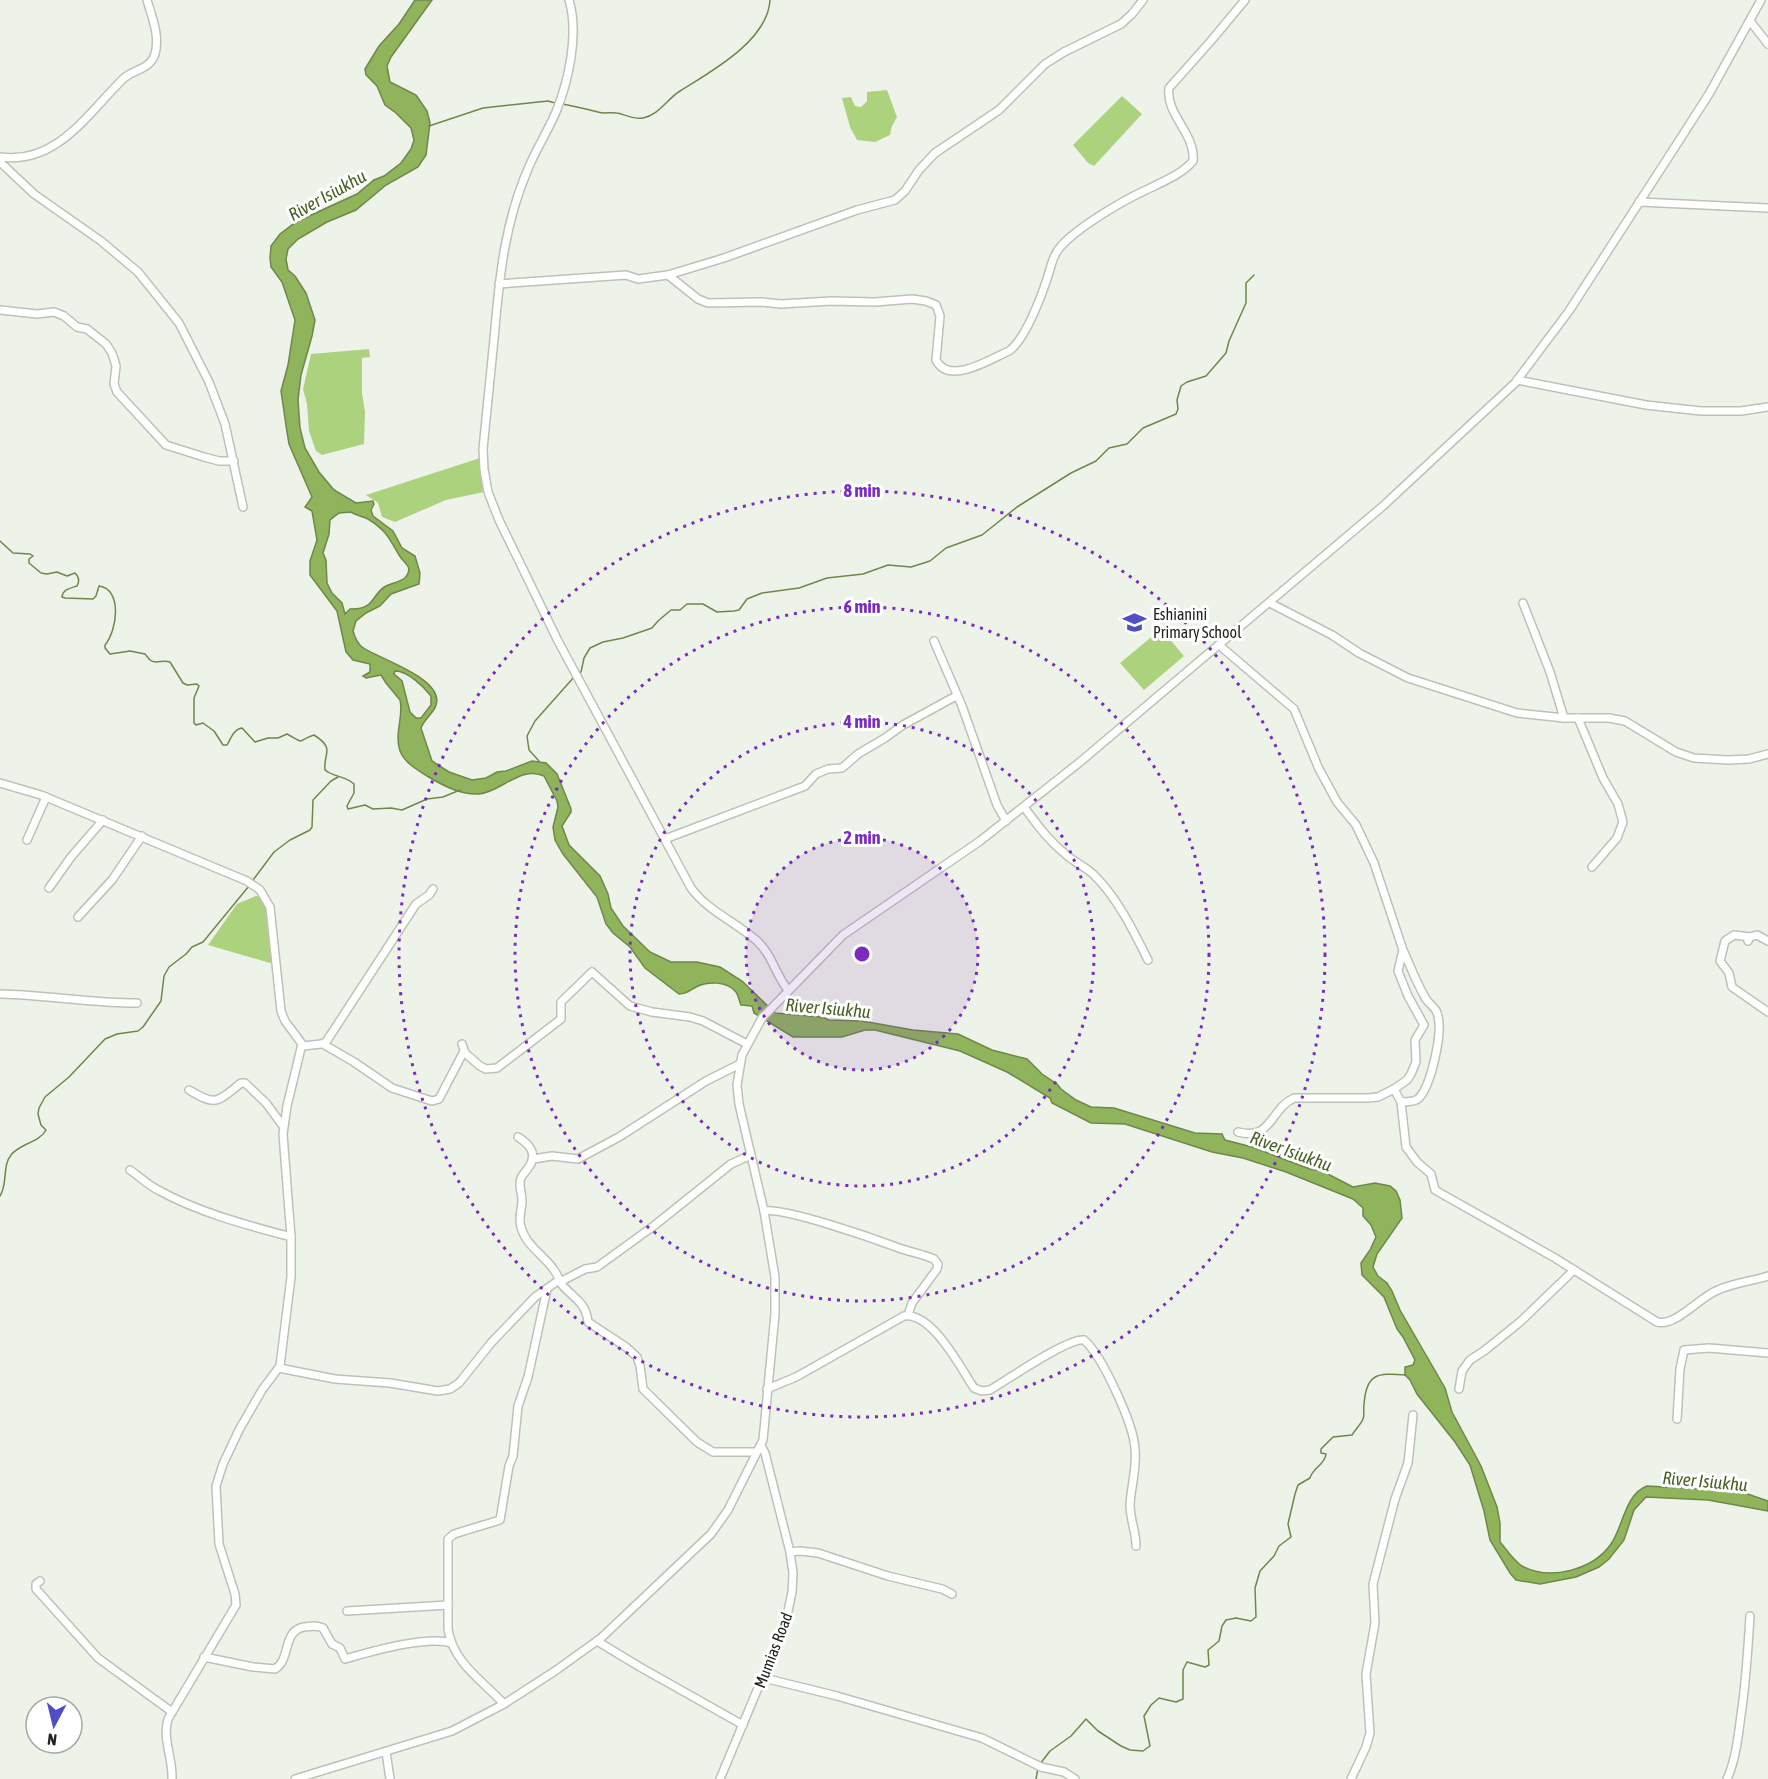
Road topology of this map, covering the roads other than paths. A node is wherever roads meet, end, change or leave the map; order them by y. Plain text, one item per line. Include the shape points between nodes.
1 (147, 0) edge
2 (569, 0) edge
3 (1143, 0) edge
4 (1245, 0) edge
5 (1761, 0) edge
6 (1750, 21) junction
7 (1768, 44) edge
8 (0, 159) edge
9 (1639, 202) junction
10 (1768, 208) edge
11 (668, 275) junction
12 (499, 284) junction
13 (0, 310) edge
14 (1517, 381) junction
15 (1768, 408) edge
16 (234, 461) junction
17 (243, 507) dead end
18 (1270, 603) junction
19 (1523, 603) dead end
20 (934, 641) dead end
21 (1219, 645) junction
22 (956, 696) junction
23 (1564, 718) junction
24 (1578, 718) junction
25 (1768, 754) edge
26 (0, 783) edge
27 (46, 797) junction
28 (1024, 807) junction
29 (103, 820) junction
30 (1006, 821) junction
31 (142, 836) junction
32 (665, 839) junction
33 (27, 840) dead end
34 (1592, 867) dead end
35 (49, 888) dead end
36 (433, 889) dead end
37 (78, 917) dead end
38 (1768, 941) edge
39 (1403, 950) junction
40 (1148, 960) dead end
41 (788, 990) junction
42 (0, 994) edge
43 (137, 1004) dead end
44 (1768, 1012) edge
45 (323, 1044) junction
46 (747, 1044) junction
47 (303, 1046) junction
48 (740, 1064) junction
49 (1394, 1089) junction
50 (189, 1090) dead end
51 (1401, 1102) junction
52 (283, 1126) junction
53 (1238, 1132) dead end
54 (518, 1137) dead end
55 (751, 1155) junction
56 (533, 1159) junction
57 (130, 1170) dead end
58 (764, 1211) junction
59 (291, 1237) junction
60 (1574, 1270) junction
61 (1768, 1278) edge
62 (560, 1281) junction
63 (547, 1288) junction
64 (908, 1316) junction
65 (1768, 1353) edge
66 (279, 1368) junction
67 (767, 1389) junction
68 (1459, 1389) dead end
69 (1413, 1415) dead end
70 (1677, 1419) dead end
71 (758, 1449) junction
72 (1136, 1546) dead end
73 (790, 1552) junction
74 (40, 1581) dead end
75 (952, 1594) dead end
76 (448, 1605) junction
77 (347, 1611) dead end
78 (1750, 1616) dead end
79 (597, 1641) junction
80 (451, 1643) junction
81 (204, 1657) junction
82 (764, 1678) junction
83 (504, 1704) junction
84 (172, 1712) junction
85 (743, 1725) junction
86 (386, 1752) junction
87 (172, 1779) edge
88 (295, 1779) edge
89 (390, 1779) edge
90 (720, 1779) edge
91 (1075, 1779) edge
92 (1351, 1779) edge
93 (1727, 1779) edge

1 - 8 street via 157,42 149,64 125,76 89,117 59,143 19,158
2 - 12 street via 574,32 565,81 555,114 526,171 512,211
3 - 11 street via 1121,24 1046,64 999,110 935,153 895,200
4 - 11 street via 1169,88 1170,101 1189,140 1193,161 1105,214 1062,246 1027,325 1009,351 962,371 950,372 936,360 940,311 926,301 711,304 698,299
5 - 6 street
6 - 7 street
6 - 9 street via 1709,94
8 - 16 street via 34,194 138,272 179,323 209,382
9 - 10 street
9 - 14 street via 1569,311
11 - 12 street
12 - 32 street via 483,449 488,492 558,641
13 - 16 street via 54,312 87,329 112,353 117,392 163,442 180,451
14 - 15 street via 1701,411
14 - 18 street via 1383,506
16 - 17 street
18 - 21 street
18 - 23 street via 1408,678 1517,713
19 - 23 street
20 - 22 street
21 - 28 street
21 - 39 street via 1294,709 1329,788 1366,843
22 - 30 street
22 - 32 street via 858,754 842,768 822,771 805,786
23 - 24 street
24 - 25 street via 1625,721 1676,752 1694,758 1728,760
24 - 34 street via 1623,822 1617,838
26 - 27 street
27 - 29 street
27 - 33 street
28 - 30 street
28 - 40 street via 1051,842 1104,887
29 - 31 street
29 - 35 street
30 - 41 street via 843,935
31 - 37 street via 112,880
31 - 47 street via 260,890 270,907 281,1011
32 - 41 street via 698,897 766,950
36 - 45 street via 416,904
38 - 44 street via 1760,935 1749,939 1734,935 1725,941 1720,955 1732,987
39 - 49 street via 1398,971 1424,1025 1415,1040 1416,1062 1411,1074
39 - 51 street via 1427,1001 1437,1013 1438,1034 1428,1081 1418,1099
41 - 46 street via 762,1018
42 - 43 street
45 - 46 street via 392,1088 435,1101 463,1047 484,1069 502,1066 561,1019 561,1002 592,972 630,1006 703,1021
45 - 47 street
46 - 48 street
47 - 52 street
48 - 55 street via 738,1097
48 - 56 street via 578,1159
49 - 51 street
49 - 53 street via 1368,1098 1294,1098 1256,1134
50 - 52 street via 213,1101 245,1083
51 - 60 street via 1407,1147 1431,1174 1435,1190
52 - 59 street
54 - 56 street via 530,1146
55 - 58 street
55 - 62 street via 731,1164 597,1267
56 - 62 street via 521,1179 520,1226
57 - 59 street via 181,1202
58 - 64 street via 846,1230 936,1260 937,1269 912,1303
58 - 67 street via 776,1292
59 - 66 street via 291,1277
60 - 61 street via 1662,1323 1673,1320 1718,1289
60 - 68 street via 1520,1322 1470,1360 1462,1371
62 - 63 street
62 - 71 street via 579,1300 589,1323 637,1357 643,1389 697,1442 713,1452
63 - 66 street via 450,1389 335,1379
63 - 76 street via 518,1406 500,1520 448,1537
64 - 67 street
64 - 72 street via 923,1321 940,1337 979,1391 990,1390 1076,1340 1091,1346 1132,1431 1136,1459 1130,1508
65 - 70 street via 1684,1350
66 - 81 street via 246,1418 217,1481 219,1544 236,1602
67 - 71 street
69 - 92 street via 1408,1463 1374,1578 1375,1623 1366,1674 1370,1734
71 - 73 street, Mumias Road via 765,1453
71 - 79 street via 728,1510 711,1534
73 - 75 street via 818,1553
73 - 82 street, Mumias Road via 791,1600
74 - 84 street via 36,1589 92,1652
76 - 77 street
76 - 80 street
78 - 93 street via 1741,1719
79 - 83 street
79 - 85 street
80 - 81 street via 411,1644 345,1659 324,1629 317,1626 293,1633 282,1662 275,1669
80 - 83 street via 467,1668
81 - 84 street
82 - 85 street, Mumias Road
82 - 91 street via 982,1738
83 - 86 street via 452,1731
84 - 87 street via 165,1734
85 - 90 street, Mumias Road
86 - 88 street
86 - 89 street

